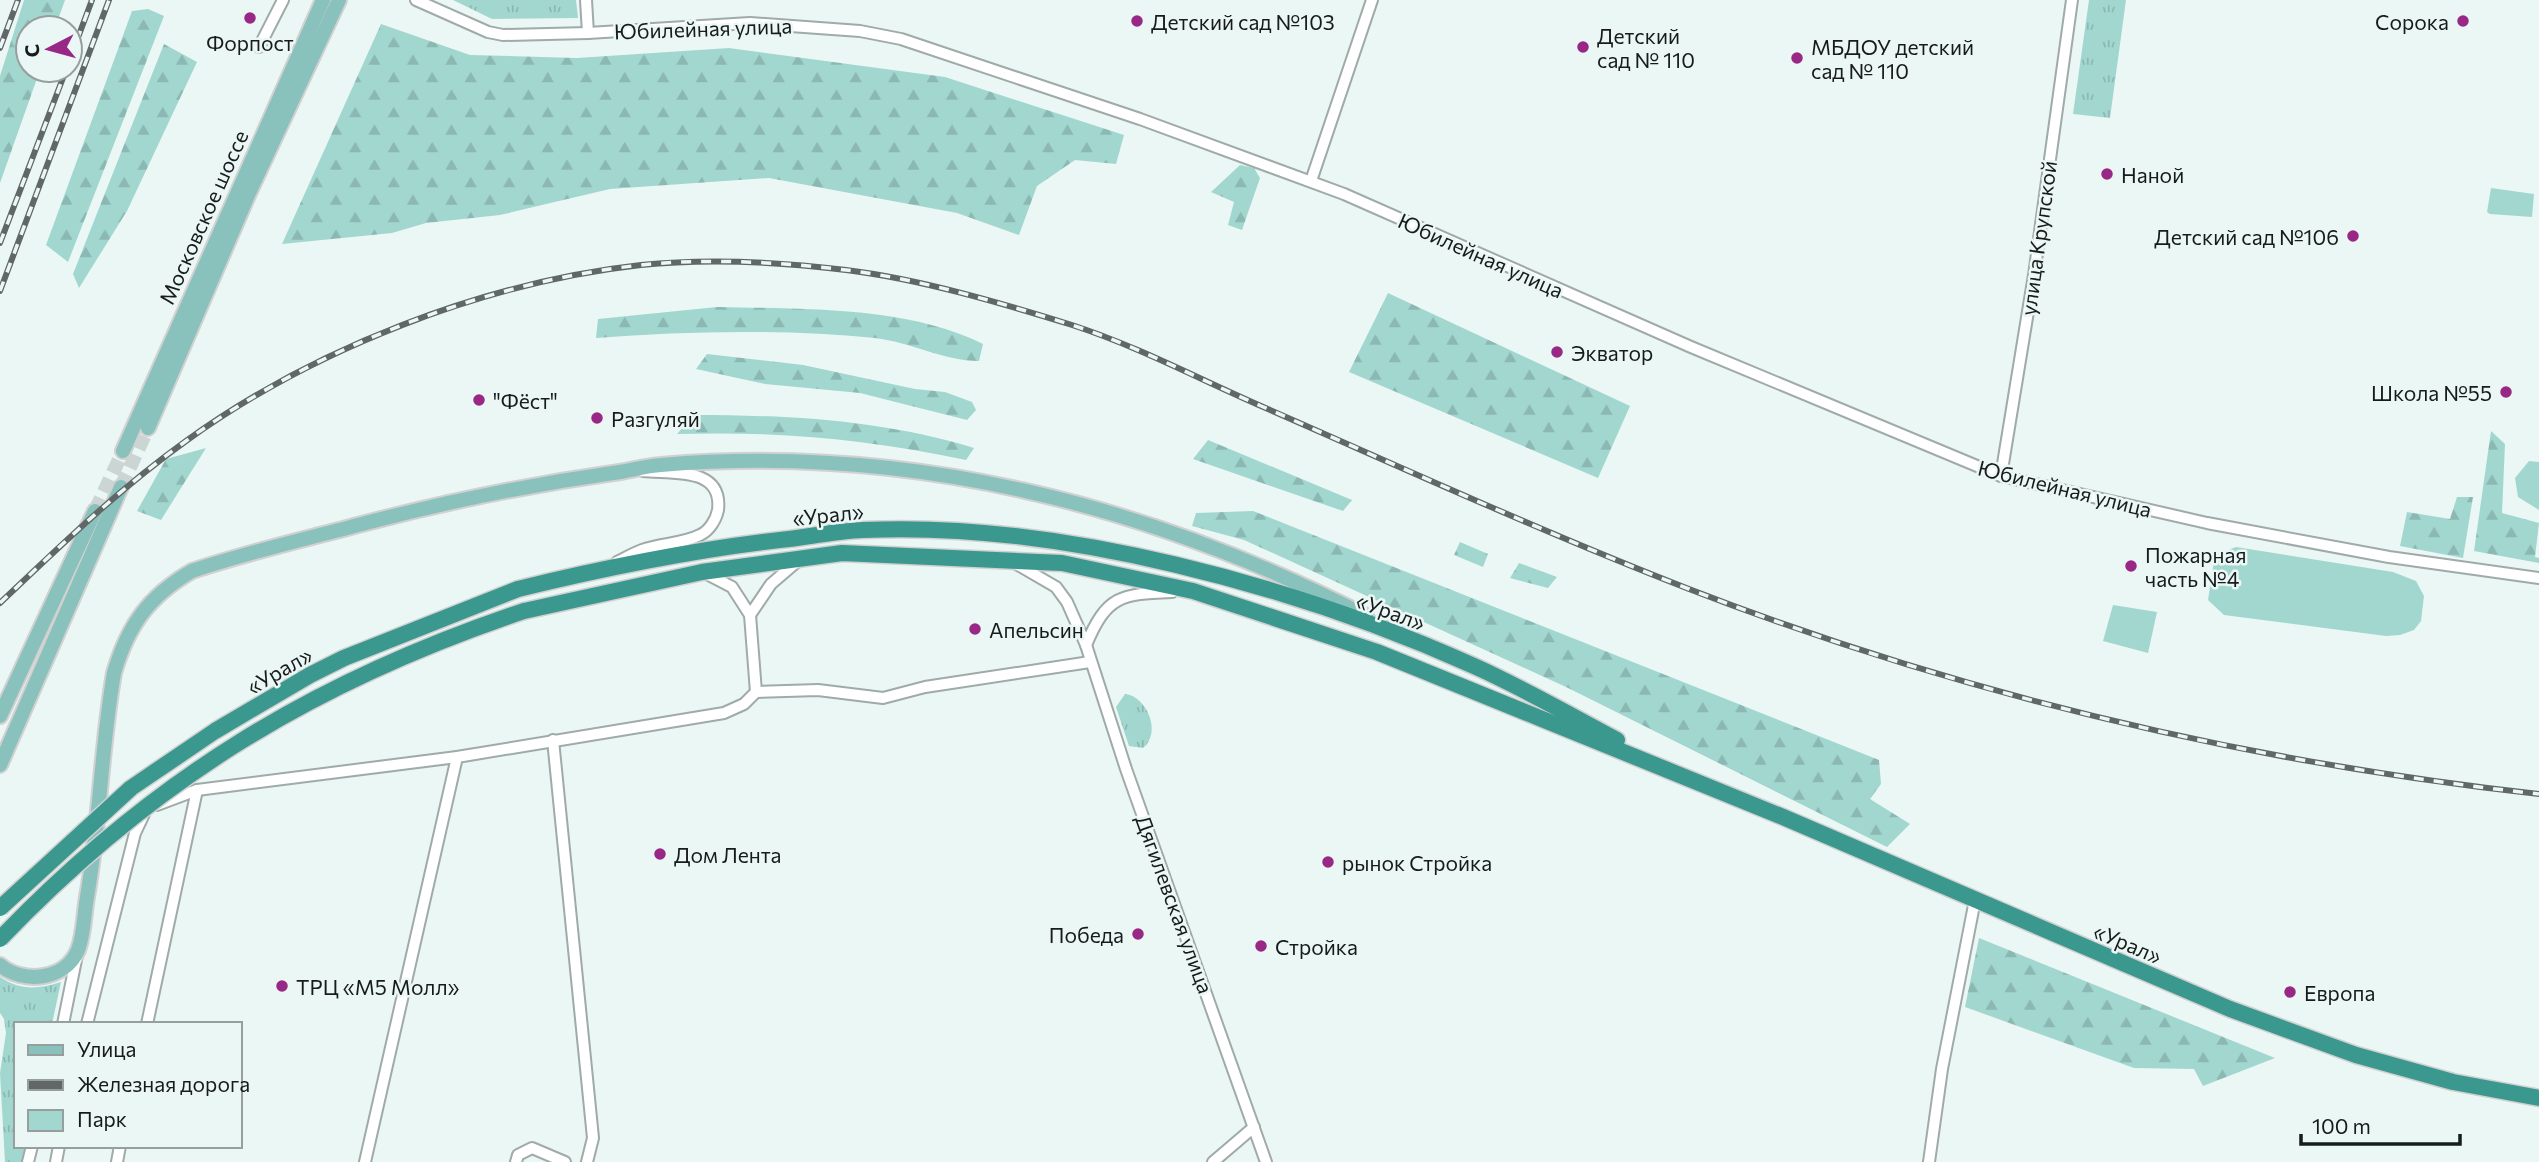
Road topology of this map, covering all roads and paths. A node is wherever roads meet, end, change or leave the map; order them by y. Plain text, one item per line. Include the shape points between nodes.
1 (283, 0) edge
2 (323, 0) edge
3 (339, 0) edge
4 (416, 0) edge
5 (586, 0) edge
6 (1372, 0) edge
7 (2072, 0) edge
8 (588, 33) junction
9 (259, 47) dead end
10 (1311, 181) junction
11 (148, 428) tunnel mouth
12 (123, 451) tunnel mouth
13 (637, 470) junction
14 (2001, 476) junction
15 (121, 488) tunnel mouth
16 (95, 512) tunnel mouth
17 (800, 560) junction
18 (1008, 560) junction
19 (607, 567) junction
20 (702, 572) junction
21 (2539, 578) edge
22 (1193, 591) junction
23 (750, 615) junction
24 (1412, 640) junction
25 (1086, 645) junction
26 (1090, 662) junction
27 (756, 692) junction
28 (0, 716) edge
29 (553, 740) junction
30 (457, 757) junction
31 (0, 765) edge
32 (1713, 789) junction
33 (197, 790) junction
34 (1975, 900) junction
35 (0, 908) edge
36 (0, 939) edge
37 (77, 952) junction
38 (0, 965) edge
39 (63, 1022) edge
40 (88, 1022) edge
41 (147, 1022) edge
42 (2539, 1098) edge
43 (1254, 1127) junction
44 (365, 1162) edge
45 (516, 1162) edge
46 (565, 1162) edge
47 (587, 1162) edge
48 (1213, 1162) edge
49 (1266, 1162) edge
50 (1929, 1162) edge

1 - 9 street
2 - 12 main road, Московское шоссе
3 - 11 main road, Московское шоссе via 249,193
4 - 8 street, Юбилейная улица via 503,35
5 - 8 street
6 - 10 street
7 - 14 street, улица Крупской
8 - 10 street, Юбилейная улица via 750,23 800,24 881,35 1140,119
10 - 14 street, Юбилейная улица
13 - 19 street via 700,477 711,484 718,498 718,513 704,534 643,550
13 - 24 main road via 762,461 876,464 1039,492 1188,536 1295,580
13 - 37 main road via 519,487 216,563 192,571 156,596 132,624 114,673 95,854
14 - 21 street, Юбилейная улица via 2337,548
15 - 31 main road
16 - 28 main road
17 - 18 highway, «Урал» via 842,553
17 - 20 highway, «Урал»
17 - 23 street via 771,584
18 - 22 highway, «Урал» via 1062,563
18 - 25 street, Дягилевская улица via 1056,587
19 - 24 highway, «Урал» via 716,546 862,530 954,531 1093,548 1210,573
19 - 35 highway, «Урал», bridge via 518,589 310,674 131,788
20 - 23 street via 732,587
20 - 36 highway, «Урал», bridge via 524,611 406,654 274,720 145,806
22 - 25 street via 1128,593 1113,600
22 - 32 highway, «Урал» via 1377,652
23 - 27 street
24 - 32 highway, «Урал» via 1476,667
25 - 26 street, Дягилевская улица
26 - 27 street via 925,687 883,698 818,690
26 - 43 street, Дягилевская улица
27 - 29 street via 744,704 723,713
29 - 30 street
29 - 47 street via 593,1138
30 - 33 street
30 - 44 street
32 - 34 highway, «Урал»
33 - 40 street via 159,804 138,822
33 - 41 street
34 - 42 highway, «Урал» via 2230,1009 2356,1055 2453,1082
34 - 50 street
37 - 38 main road via 52,974 40,978 15,975
37 - 39 street
43 - 48 street
43 - 49 street, Дягилевская улица
45 - 46 street via 518,1155 532,1148

